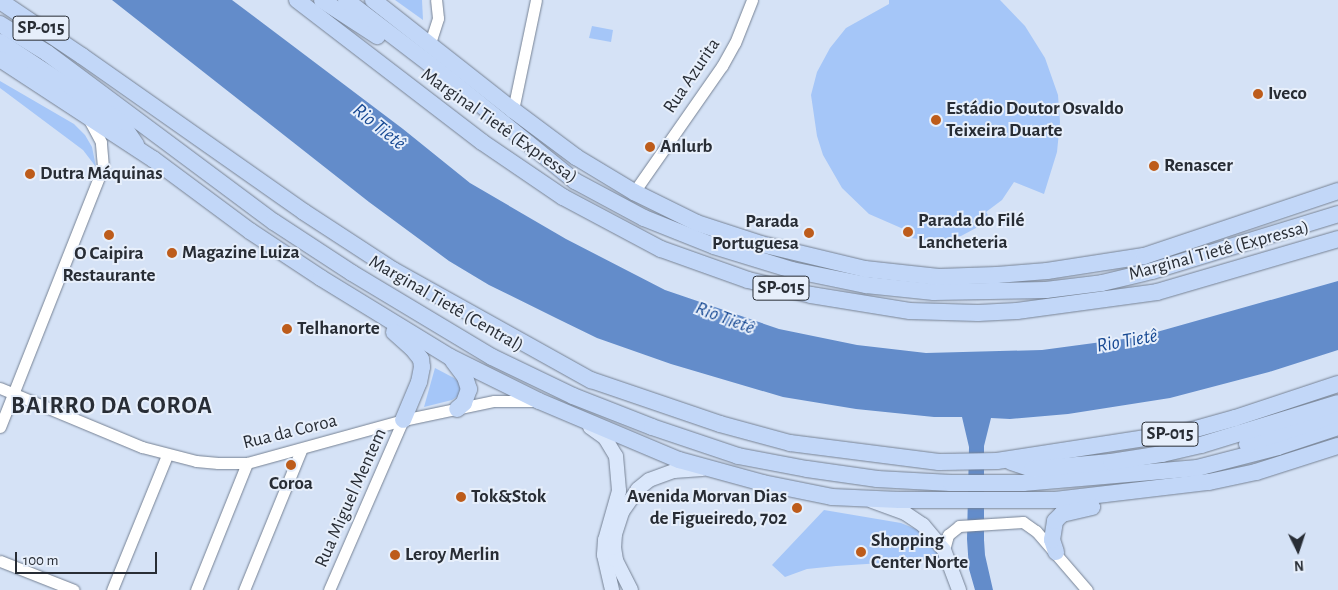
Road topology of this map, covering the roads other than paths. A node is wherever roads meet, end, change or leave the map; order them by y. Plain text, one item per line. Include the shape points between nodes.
1 (297, 0) edge
2 (322, 0) edge
3 (346, 0) edge
4 (373, 0) edge
5 (436, 0) edge
6 (536, 0) edge
7 (752, 0) edge
8 (0, 1) edge
9 (0, 24) edge
10 (0, 42) edge
11 (430, 43) junction
12 (0, 59) edge
13 (0, 68) edge
14 (17, 71) junction
15 (444, 75) junction
16 (513, 110) junction
17 (88, 117) junction
18 (138, 150) junction
19 (1338, 191) edge
20 (634, 192) junction
21 (1338, 203) edge
22 (1338, 214) edge
23 (1224, 230) junction
24 (1338, 239) edge
25 (362, 304) junction
26 (450, 357) junction
27 (1338, 384) edge
28 (0, 388) edge
29 (13, 394) junction
30 (539, 401) junction
31 (1338, 403) edge
32 (457, 408) junction
33 (1338, 414) edge
34 (577, 418) junction
35 (403, 420) junction
36 (0, 426) edge
37 (1338, 427) edge
38 (1337, 445) edge
39 (302, 450) junction
40 (167, 455) junction
41 (1002, 460) junction
42 (247, 463) junction
43 (710, 468) junction
44 (1146, 474) junction
45 (1209, 482) junction
46 (867, 499) junction
47 (944, 550) junction
48 (1056, 552) junction
49 (0, 561) edge
50 (74, 590) edge
51 (112, 590) edge
52 (196, 590) edge
53 (244, 590) edge
54 (329, 590) edge
55 (612, 590) edge
56 (631, 590) edge
57 (959, 590) edge
58 (1087, 590) edge

1 - 24 highway, Marginal Tietê (Expressa) / SP-015 via 482,142 563,197 661,249 748,280 811,295 910,311 978,313 1027,310 1157,292
2 - 15 highway via 426,68
3 - 15 highway
4 - 11 highway
5 - 11 street via 438,18
6 - 16 street
7 - 20 street, Rua Azurita via 722,66
8 - 41 highway, SP-015 via 393,270 592,380 720,424 790,442 939,462
9 - 44 highway, Marginal Tietê (Central) via 55,59 274,222 352,273 501,361 573,396 738,456 807,469 966,484
10 - 18 highway via 120,122
11 - 16 highway
12 - 14 highway
13 - 14 highway
14 - 17 highway
15 - 22 highway via 575,181 644,218 714,246 792,270 866,285 934,292 1046,290 1102,283 1152,271
16 - 20 highway via 576,157
17 - 18 highway
17 - 29 street via 101,142 103,167
18 - 25 highway via 250,231
19 - 23 highway
20 - 23 highway via 697,223 761,244 864,269 904,275 945,277 1047,271 1144,256
21 - 23 highway via 1241,232
25 - 26 highway
25 - 35 highway via 421,359 422,374
26 - 30 highway
26 - 32 highway via 469,386 466,399
27 - 41 highway, SP-015 via 1185,432
28 - 29 street, Rua da Coroa
29 - 36 street
29 - 40 street, Rua da Coroa
30 - 32 street, Rua da Coroa via 494,401
30 - 34 highway
31 - 41 highway via 1162,454 1032,469
32 - 35 street, Rua da Coroa
33 - 44 highway via 1266,439 1161,463
34 - 43 highway via 679,460
34 - 55 main road via 605,438 616,456 619,491 604,555
35 - 39 street, Rua da Coroa
35 - 54 street, Rua Miguel Mentem
37 - 44 highway via 1197,468
38 - 45 highway via 1256,472
39 - 42 street, Rua da Coroa
39 - 53 street
40 - 42 street, Rua da Coroa via 196,461
40 - 51 street
42 - 52 street
43 - 46 highway via 805,492
43 - 56 main road via 674,471 649,480 638,489 622,512 614,548 616,560
45 - 46 highway via 1086,498 1010,501
45 - 48 highway via 1181,493 1062,514 1052,530
46 - 47 main road via 924,525
47 - 48 street via 948,535 959,526 1023,522
47 - 57 main road
48 - 58 street
49 - 50 street

